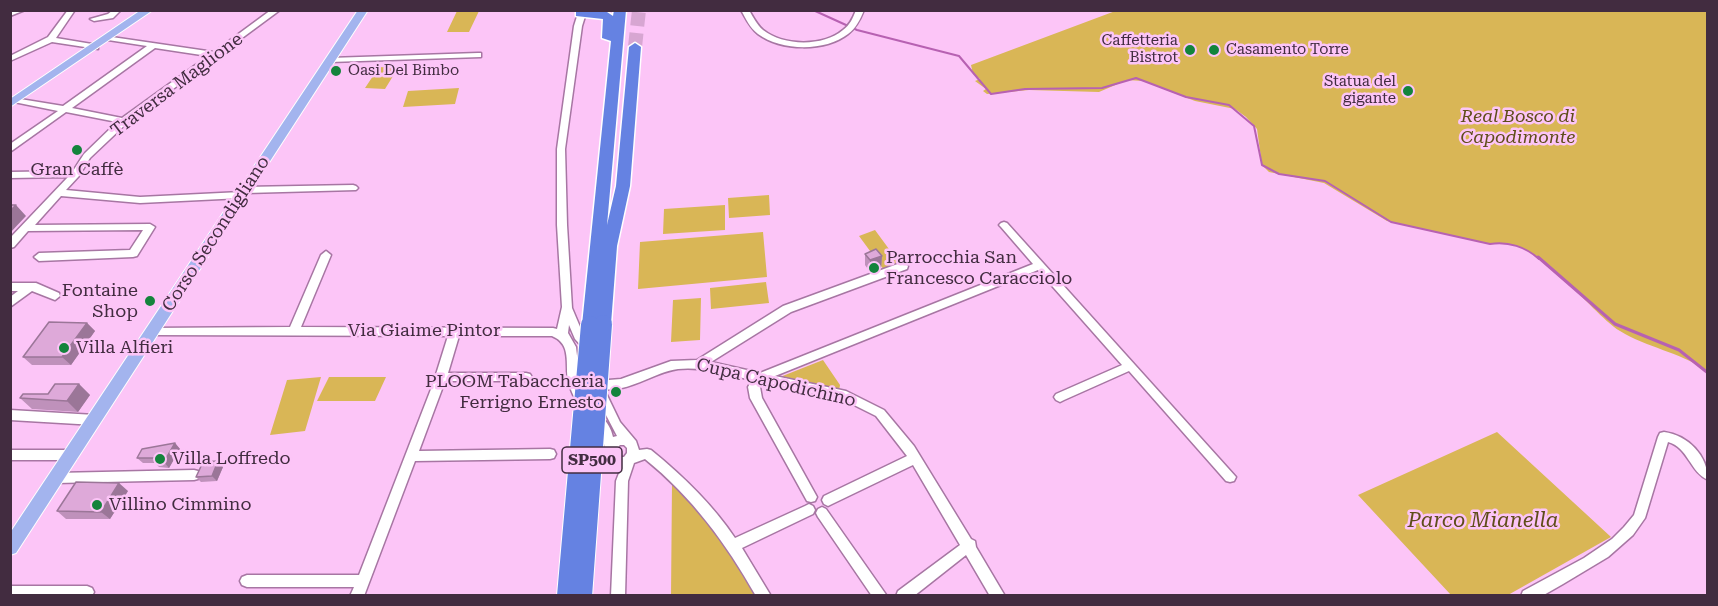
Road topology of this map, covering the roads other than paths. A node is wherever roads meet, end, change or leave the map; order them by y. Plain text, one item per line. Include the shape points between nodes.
1 (22, 10) edge
2 (72, 10) edge
3 (98, 10) edge
4 (118, 10) edge
5 (148, 10) edge
6 (277, 10) edge
7 (363, 10) edge
8 (620, 10) edge
9 (629, 10) edge
10 (745, 10) edge
11 (860, 10) edge
12 (580, 12) edge
13 (10, 14) edge
14 (108, 38) junction
15 (51, 39) junction
16 (154, 45) junction
17 (95, 46) junction
18 (635, 47) tunnel mouth
19 (216, 55) junction
20 (478, 55) dead end
21 (10, 59) edge
22 (330, 60) junction
23 (14, 102) edge
24 (65, 109) junction
25 (124, 121) junction
26 (10, 149) edge
27 (76, 174) junction
28 (10, 175) edge
29 (353, 188) dead end
30 (60, 193) junction
31 (243, 193) junction
32 (1004, 225) dead end
33 (27, 228) junction
34 (10, 245) edge
35 (603, 253) junction
36 (327, 255) dead end
37 (39, 257) dead end
38 (1040, 265) junction
39 (903, 266) dead end
40 (10, 287) edge
41 (28, 288) junction
42 (55, 296) dead end
43 (10, 303) edge
44 (567, 307) junction
45 (590, 326) junction
46 (294, 330) junction
47 (153, 331) junction
48 (455, 331) junction
49 (560, 332) junction
50 (590, 349) junction
51 (573, 363) junction
52 (699, 364) junction
53 (1130, 366) junction
54 (602, 369) junction
55 (441, 377) junction
56 (760, 377) junction
57 (526, 378) dead end
58 (600, 384) junction
59 (1060, 397) dead end
60 (10, 415) edge
61 (94, 420) junction
62 (627, 440) junction
63 (550, 454) dead end
64 (612, 454) junction
65 (10, 455) edge
66 (72, 455) junction
67 (410, 456) junction
68 (630, 457) junction
69 (915, 458) junction
70 (194, 475) edge
71 (1707, 475) edge
72 (1230, 477) dead end
73 (56, 478) junction
74 (622, 481) junction
75 (817, 505) junction
76 (734, 545) junction
77 (970, 545) junction
78 (10, 548) edge
79 (247, 581) dead end
80 (362, 581) junction
81 (10, 592) edge
82 (87, 592) dead end
83 (357, 596) edge
84 (566, 596) edge
85 (583, 596) edge
86 (618, 596) edge
87 (764, 596) edge
88 (880, 596) edge
89 (903, 596) edge
90 (998, 596) edge
91 (1528, 596) edge

1 - 13 street
2 - 15 street
3 - 4 street via 94,19
5 - 14 main road
6 - 19 street, Traversa Maglione
7 - 22 main road, Corso Secondigliano
8 - 35 highway, SP500
9 - 35 highway, SP500
10 - 11 street via 758,29 781,41 813,44 846,33 855,24
12 - 35 highway via 602,14 610,20 593,186
12 - 44 street via 561,149
14 - 16 street
14 - 17 main road
15 - 17 street
15 - 21 street
16 - 19 street
16 - 24 street
17 - 23 main road
18 - 35 highway via 623,186
19 - 25 street, Traversa Maglione
20 - 22 street
22 - 31 main road, Corso Secondigliano
23 - 24 street
24 - 25 street
24 - 26 street
25 - 27 street, Traversa Maglione via 87,156
27 - 28 street
27 - 30 street, Traversa Maglione
29 - 31 street
30 - 31 street via 140,200
30 - 33 street, Traversa Maglione
31 - 47 main road, Corso Secondigliano
32 - 38 street
33 - 34 street, Traversa Maglione
33 - 37 street via 150,227 133,253
35 - 45 highway, SP500
36 - 46 street
38 - 53 street
38 - 56 street
39 - 52 street via 788,309
40 - 41 street
41 - 42 street via 36,287
41 - 43 street
44 - 45 street
44 - 49 street
45 - 49 street, Via Giaime Pintor
45 - 50 street
45 - 84 highway, SP500, bridge
45 - 85 highway, SP500, bridge
46 - 47 street, Via Giaime Pintor
46 - 48 street, Via Giaime Pintor
47 - 61 main road, Corso Secondigliano
48 - 49 street, Via Giaime Pintor
48 - 55 street
49 - 51 street via 571,347
50 - 51 street via 579,353
50 - 54 street via 604,353 607,361
51 - 54 street via 582,374
51 - 64 street via 577,392 606,430
52 - 56 street, Cupa Capodichino
52 - 58 street, Cupa Capodichino via 685,363 609,386
53 - 59 street
53 - 72 street
54 - 58 street
55 - 57 street
55 - 67 street
56 - 69 street, Cupa Capodichino via 869,405 888,420
56 - 75 street via 754,387 756,398
58 - 62 street via 604,400
60 - 61 street
61 - 66 main road, Corso Secondigliano
62 - 64 street via 619,441
62 - 68 street via 634,447
63 - 67 street
64 - 68 street
64 - 74 street
65 - 66 street
66 - 73 main road, Corso Secondigliano
67 - 80 street
68 - 74 street
68 - 76 street via 647,454 674,475 714,517
69 - 75 street
69 - 77 street, Cupa Capodichino
70 - 73 street
71 - 91 street via 1688,447 1675,437 1664,437 1632,529 1611,549
73 - 78 main road, Corso Secondigliano
74 - 86 street
75 - 76 street
75 - 88 street
76 - 87 street
77 - 89 street
77 - 90 street, Cupa Capodichino
79 - 80 street
80 - 83 street
81 - 82 street

